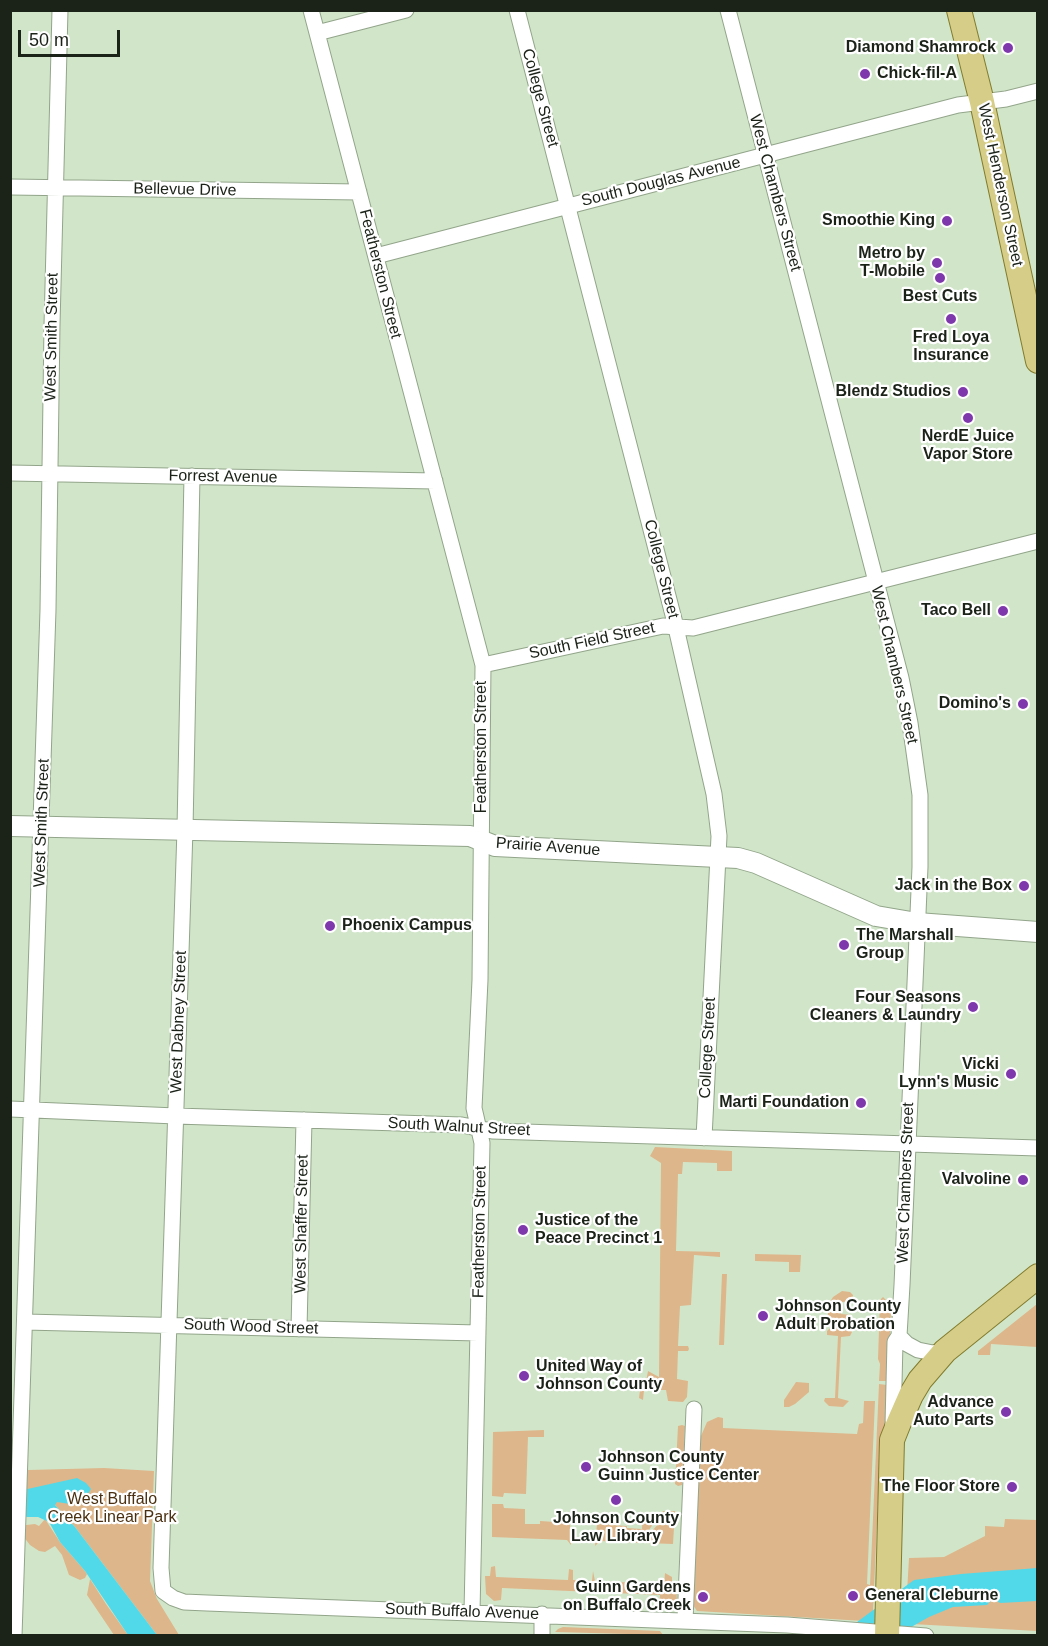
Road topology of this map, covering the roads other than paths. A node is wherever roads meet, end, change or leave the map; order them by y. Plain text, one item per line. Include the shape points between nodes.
1 (60, 10) edge
2 (311, 10) edge
3 (406, 10) edge
4 (517, 10) edge
5 (728, 10) edge
6 (959, 10) edge
7 (317, 33) junction
8 (1038, 91) edge
9 (982, 102) junction
10 (766, 156) junction
11 (10, 187) edge
12 (56, 188) junction
13 (359, 192) junction
14 (568, 205) junction
15 (376, 256) junction
16 (1038, 360) edge
17 (10, 473) edge
18 (50, 474) junction
19 (192, 476) junction
20 (435, 481) junction
21 (1038, 541) edge
22 (876, 583) junction
23 (676, 627) junction
24 (483, 665) junction
25 (10, 826) edge
26 (41, 827) junction
27 (185, 829) junction
28 (482, 841) junction
29 (717, 856) junction
30 (917, 923) junction
31 (1038, 932) edge
32 (10, 1109) edge
33 (31, 1109) junction
34 (176, 1116) junction
35 (304, 1120) junction
36 (478, 1128) junction
37 (704, 1138) junction
38 (908, 1143) junction
39 (1038, 1148) edge
40 (1038, 1276) edge
41 (25, 1322) junction
42 (169, 1325) junction
43 (300, 1329) junction
44 (478, 1333) junction
45 (899, 1336) junction
46 (945, 1351) junction
47 (694, 1409) dead end
48 (892, 1440) junction
49 (161, 1568) joint
50 (472, 1612) junction
51 (542, 1614) junction
52 (684, 1621) junction
53 (894, 1634) edge
54 (14, 1635) edge
55 (542, 1635) edge
56 (926, 1635) edge

1 - 12 street, West Smith Street
2 - 7 street, Featherston Street
3 - 7 street
4 - 14 street, College Street
5 - 10 street, West Chambers Street
6 - 9 main road, West Henderson Street
7 - 13 street, Featherston Street
8 - 9 street, South Douglas Avenue
9 - 10 street, South Douglas Avenue
9 - 16 main road, West Henderson Street
10 - 14 street, South Douglas Avenue
10 - 22 street, West Chambers Street
11 - 12 street, Bellevue Drive
12 - 13 street, Bellevue Drive
12 - 18 street, West Smith Street
13 - 15 street, Featherston Street
14 - 15 street, South Douglas Avenue
14 - 23 street, College Street
15 - 20 street, Featherston Street
17 - 18 street, Forrest Avenue
18 - 19 street, Forrest Avenue
18 - 26 street, West Smith Street
19 - 20 street, Forrest Avenue
19 - 27 street, West Dabney Street
20 - 24 street, Featherston Street
21 - 22 street, South Field Street
22 - 23 street, South Field Street via 693,628
22 - 30 street, West Chambers Street via 910,721 920,795
23 - 24 street, South Field Street via 663,626
23 - 29 street, College Street via 708,764 717,815
24 - 28 street, Featherston Street
25 - 26 street, Prairie Avenue
26 - 27 street, Prairie Avenue
26 - 33 street, West Smith Street
27 - 28 street, Prairie Avenue via 470,836
27 - 34 street, West Dabney Street
28 - 29 street, Prairie Avenue via 495,846
28 - 36 street, Featherston Street via 474,1108
29 - 30 street, Prairie Avenue via 756,863 876,916
29 - 37 street, College Street
30 - 31 street, Prairie Avenue
30 - 38 street, West Chambers Street
32 - 33 street, South Walnut Street
33 - 34 street, South Walnut Street
33 - 41 street, West Smith Street
34 - 35 street, South Walnut Street
34 - 42 street, West Dabney Street
35 - 36 street, South Walnut Street
35 - 43 street, West Shaffer Street
36 - 37 street, South Walnut Street
36 - 44 street, Featherston Street via 482,1143
37 - 38 street, South Walnut Street
38 - 39 street, South Walnut Street
38 - 45 street, West Chambers Street
40 - 46 main road, West Chambers Street
41 - 42 street, South Wood Street
41 - 54 street, West Smith Street
42 - 43 street, South Wood Street
42 - 49 street, West Dabney Street
43 - 44 street, South Wood Street
44 - 50 street, Featherston Street
45 - 46 street via 918,1350
45 - 48 street, West Chambers Street via 895,1342
46 - 48 main road, West Chambers Street via 911,1395
47 - 52 street
48 - 53 main road, West Chambers Street via 890,1571
49 - 50 street, South Buffalo Avenue via 164,1591 184,1602
50 - 51 street, South Buffalo Avenue
51 - 52 street, South Buffalo Avenue
51 - 55 street
52 - 53 street, South Buffalo Avenue
53 - 56 street, South Buffalo Avenue

